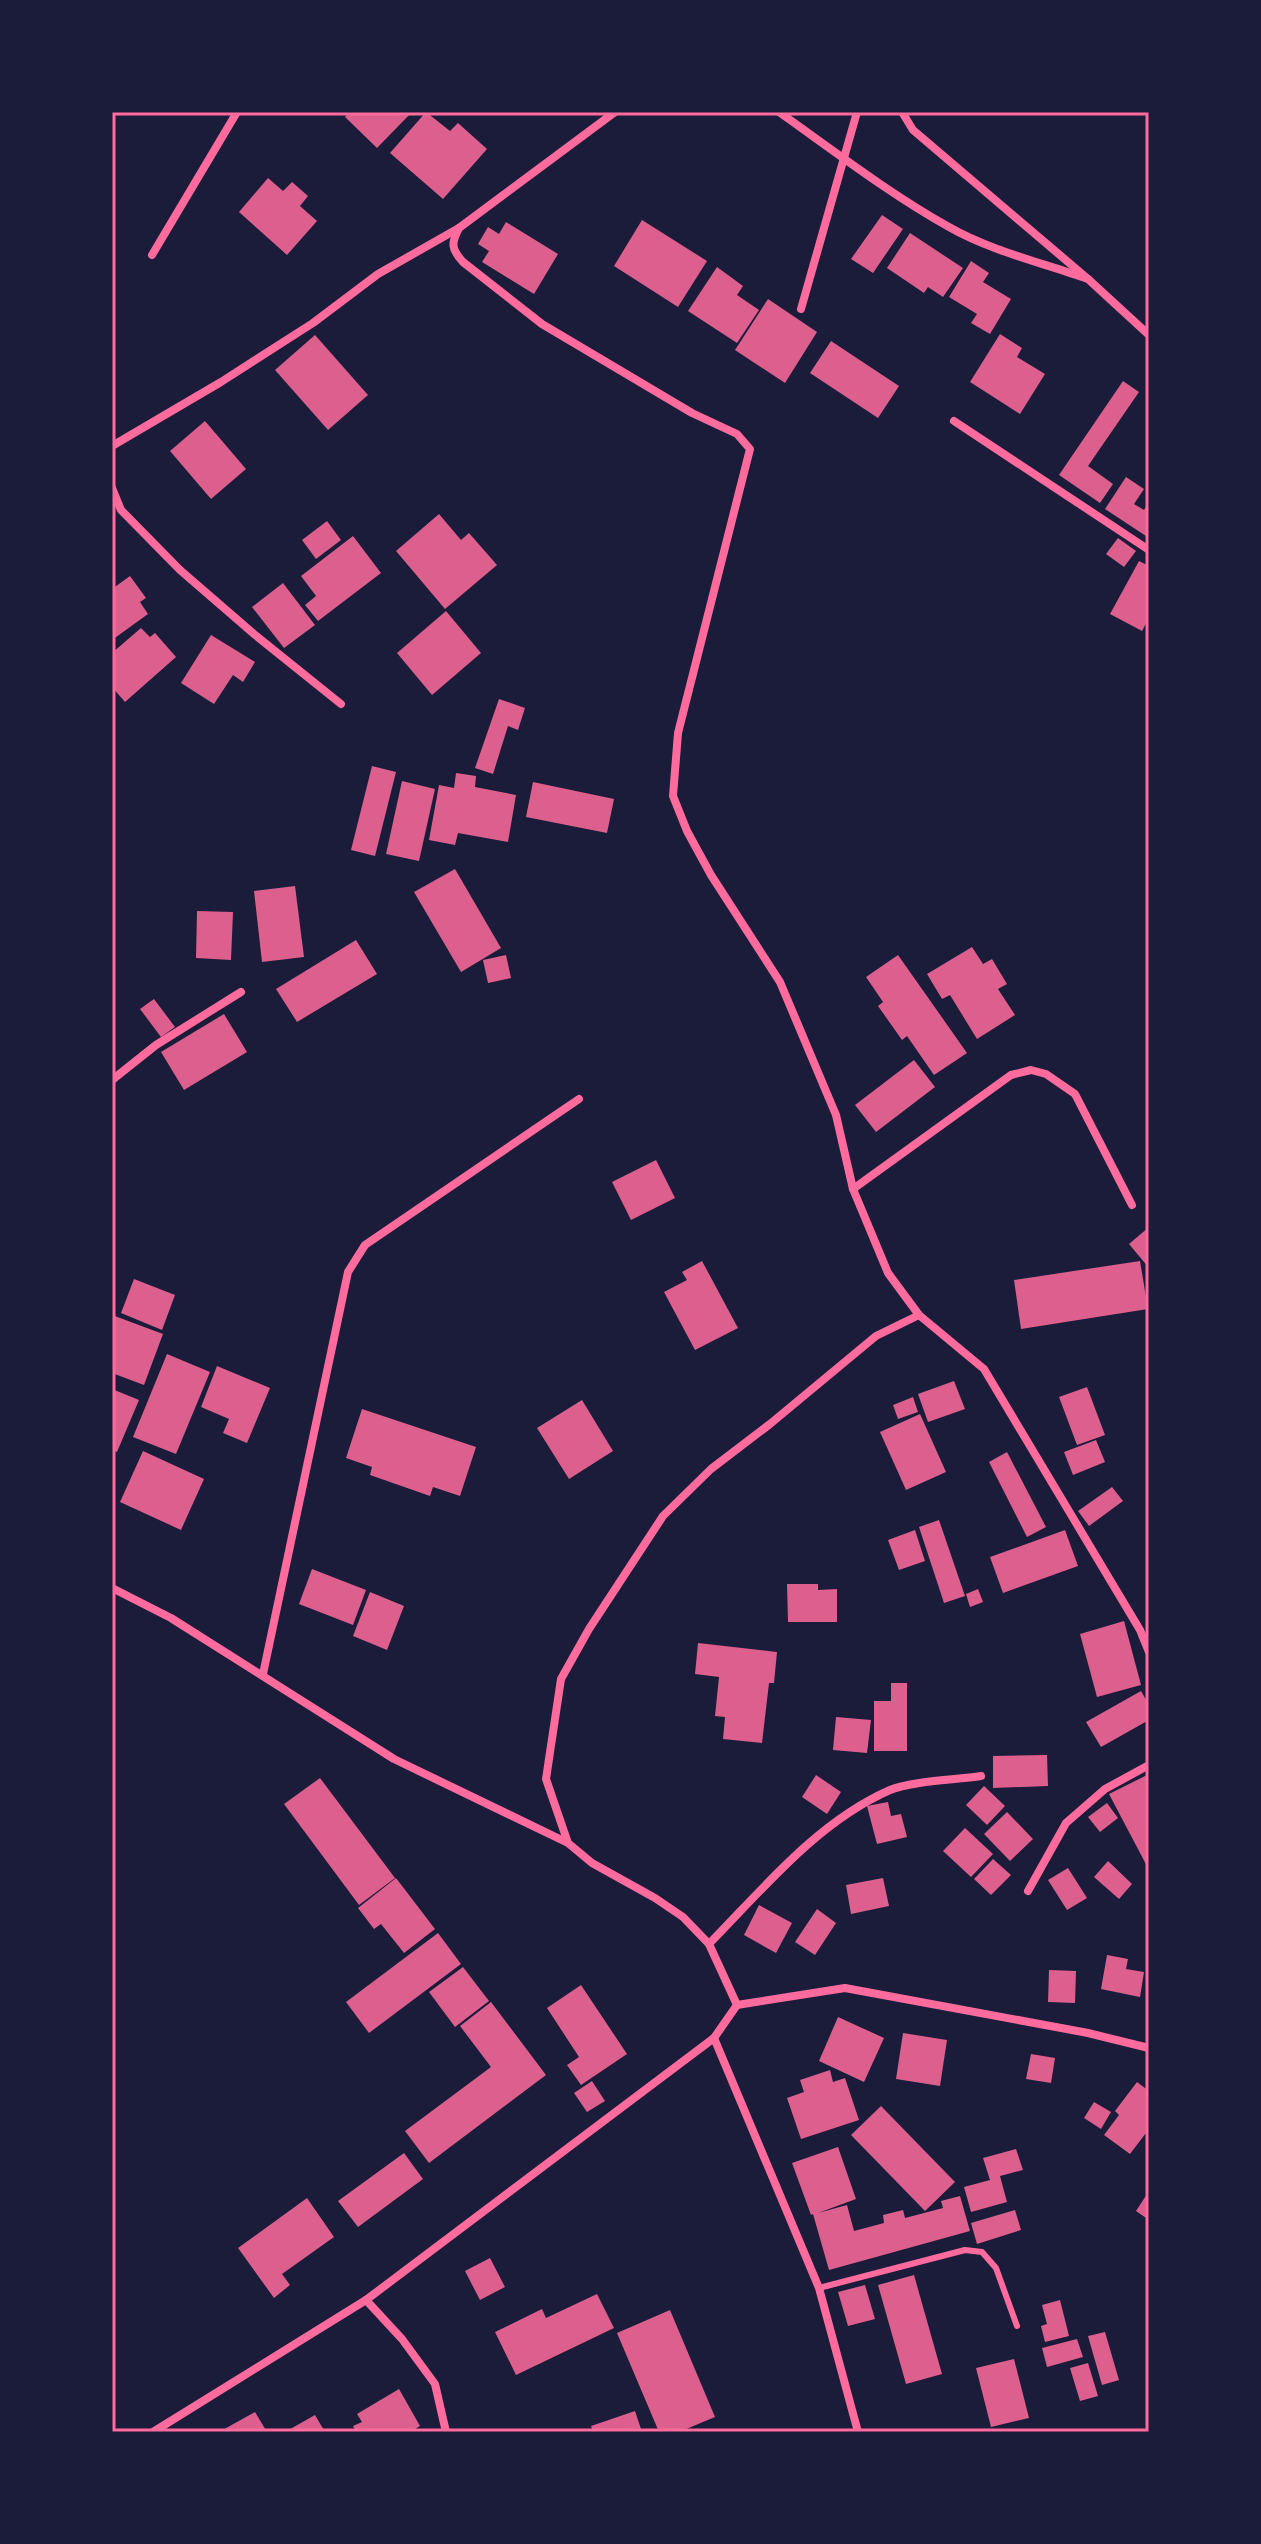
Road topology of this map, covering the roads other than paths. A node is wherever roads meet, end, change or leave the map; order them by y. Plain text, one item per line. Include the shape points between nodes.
1 (237, 112) edge
2 (615, 112) edge
3 (779, 112) edge
4 (857, 112) edge
5 (902, 112) edge
6 (842, 157) junction
7 (459, 228) junction
8 (152, 255) dead end
9 (1088, 279) junction
10 (801, 309) dead end
11 (1149, 335) edge
12 (954, 421) dead end
13 (112, 446) edge
14 (112, 488) edge
15 (1149, 550) edge
16 (341, 704) dead end
17 (241, 992) dead end
18 (112, 1080) edge
19 (579, 1099) dead end
20 (853, 1189) junction
21 (1132, 1205) dead end
22 (919, 1315) junction
23 (112, 1588) edge
24 (1149, 1652) edge
25 (263, 1674) junction
26 (1149, 1765) edge
27 (981, 1776) dead end
28 (568, 1843) junction
29 (1028, 1891) dead end
30 (709, 1944) junction
31 (737, 2005) junction
32 (714, 2038) junction
33 (1149, 2048) edge
34 (819, 2288) junction
35 (366, 2300) junction
36 (1017, 2326) dead end
37 (153, 2432) edge
38 (446, 2432) edge
39 (858, 2432) edge

1 - 8 street
2 - 7 street
3 - 6 street
4 - 6 street
5 - 9 street via 913,130
6 - 9 street via 950,228
6 - 10 street
7 - 13 street via 378,274 313,323
7 - 20 street via 453,252 542,324 737,434 750,449 678,733 673,796 711,875 780,982 836,1115
9 - 11 street
12 - 15 street
14 - 16 street via 121,510 180,570
17 - 18 street via 156,1045
19 - 25 street via 365,1245 348,1272
20 - 21 street via 1011,1075 1031,1070 1075,1094
20 - 22 street via 888,1273
22 - 24 street via 984,1369
22 - 28 street via 876,1336 711,1469 655,1528 561,1679 546,1779
23 - 25 street
25 - 28 street via 394,1759
26 - 29 street via 1105,1789 1066,1823
27 - 30 street via 893,1789 847,1813
28 - 30 street via 683,1917
30 - 31 street
31 - 32 street
31 - 33 street via 845,1988
32 - 34 street
32 - 35 street
34 - 36 lane via 965,2250 982,2252 996,2268
34 - 39 street
35 - 37 street
35 - 38 street via 435,2384

